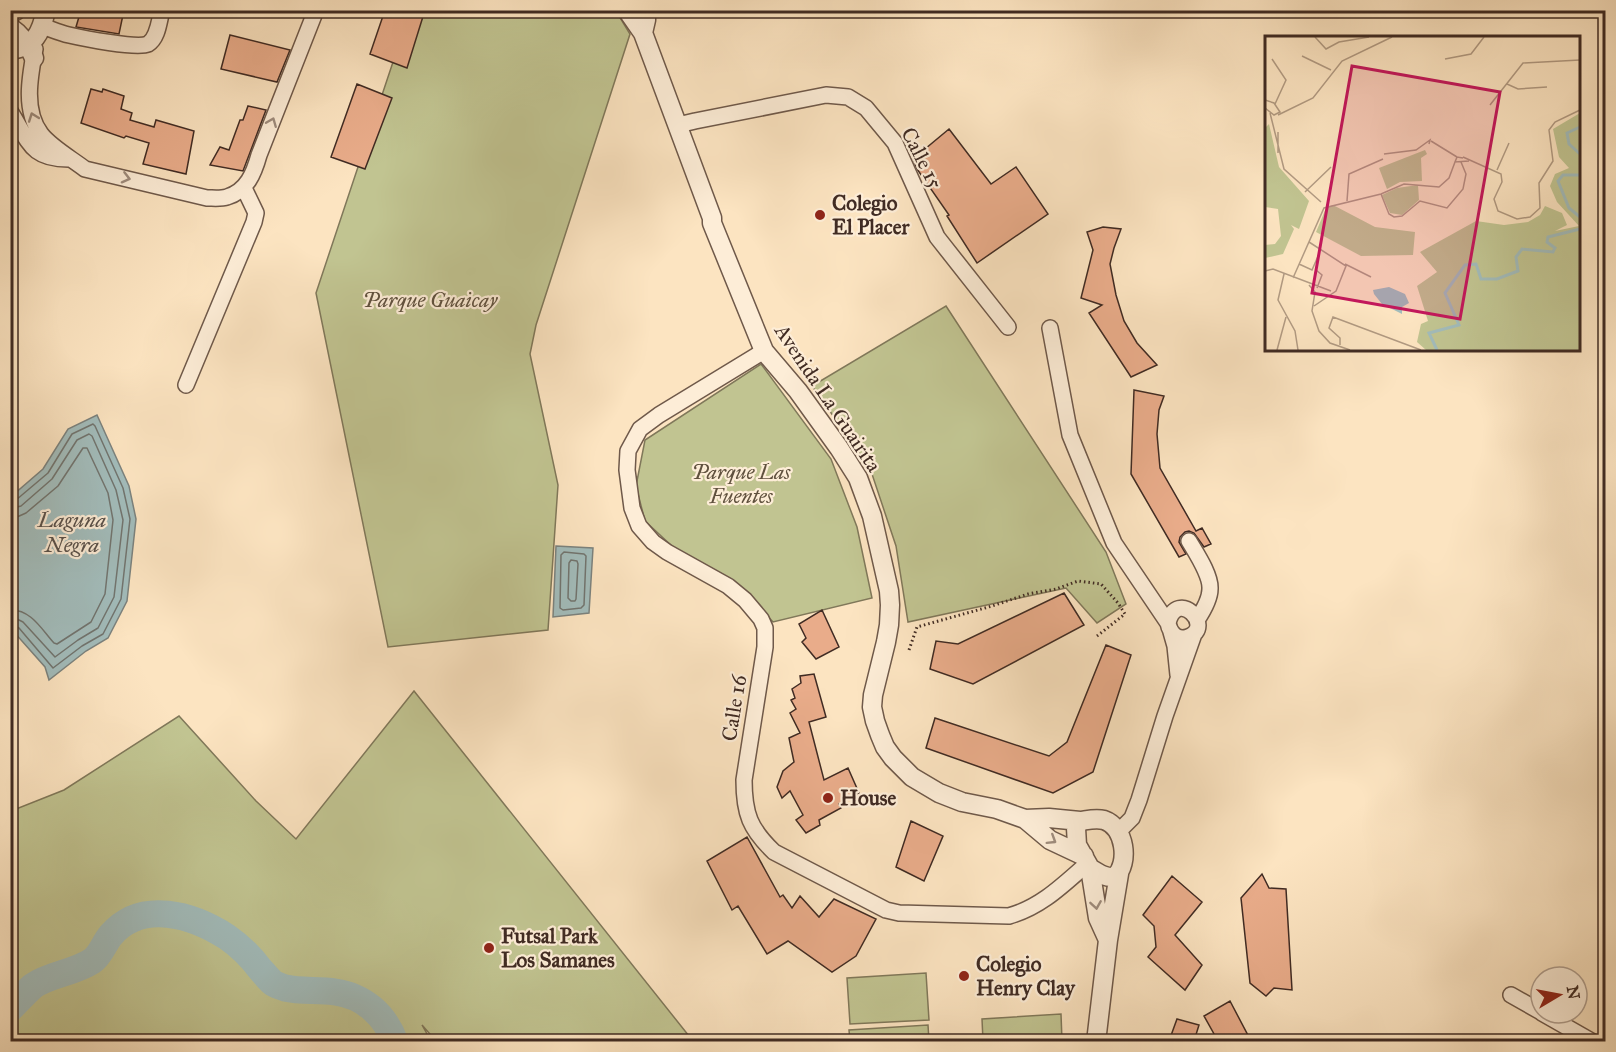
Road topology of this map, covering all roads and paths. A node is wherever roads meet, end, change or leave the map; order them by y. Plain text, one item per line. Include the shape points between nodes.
1 (16, 10) edge
2 (162, 10) edge
3 (316, 10) edge
4 (627, 10) edge
5 (646, 10) edge
6 (10, 14) edge
7 (43, 22) edge
8 (10, 27) edge
9 (643, 33) junction
10 (24, 51) edge
11 (10, 111) edge
12 (678, 125) junction
13 (71, 159) junction
14 (244, 188) junction
15 (1008, 327) dead end
16 (1050, 328) dead end
17 (764, 351) junction
18 (186, 385) dead end
19 (1190, 541) dead end
20 (1206, 573) junction
21 (1184, 608) junction
22 (1196, 627) junction
23 (1170, 628) junction
24 (1097, 636) dead end
25 (909, 650) dead end
26 (1178, 678) junction
27 (1025, 819) junction
28 (1080, 821) junction
29 (1118, 832) junction
30 (1087, 862) junction
31 (1119, 873) junction
32 (1108, 940) junction
33 (1511, 994) dead end
34 (1529, 1005) edge
35 (1564, 1025) edge
36 (1096, 1041) edge
37 (1593, 1041) edge

1 - 6 street
2 - 7 street via 153,39 141,46 69,35
14 -> 3 street via 254,173
4 - 9 street, Avenida La Guairita
5 - 9 street, Avenida La Guairita
7 - 10 street
8 - 10 street via 19,33
9 - 12 street, Avenida La Guairita
13 -> 10 street via 42,135 32,117
11 - 13 street via 38,152 46,157
12 - 15 street, Calle 15 via 826,95 848,98 866,108 895,143 937,237
12 - 17 street, Avenida La Guairita via 712,223
13 -> 14 street via 85,169 207,198 226,197
14 - 18 street via 256,213 254,222
16 - 23 street via 1070,435 1114,543
17 - 27 street, Avenida La Guairita via 839,448 858,478 870,509 890,605 872,707 885,747 900,767 939,792
17 - 30 street, Calle 16 via 640,429 628,451 627,470 632,508 639,526 652,542 728,586 745,600 765,628 744,780 752,826 774,852 886,910 899,913 1009,916 1036,906
19 - 20 street
20 - 21 street via 1201,591
20 - 22 street via 1210,591
21 - 22 street via 1192,612
21 - 23 street via 1171,614
22 - 23 street via 1185,638 1175,636
22 - 26 street
23 - 26 street
24 - 25 path via 1125,614 1101,584 1078,581 917,627
26 - 29 street via 1132,818
27 - 28 street, Avenida La Guairita
27 -> 30 street, Avenida La Guairita via 1050,840
28 - 29 street, Avenida La Guairita via 1104,820
28 - 30 street via 1075,835
29 - 31 street via 1123,846
30 - 31 street, Avenida La Guairita via 1105,876 1111,878
30 -> 32 street via 1098,918
31 - 32 street
32 - 36 street
33 - 34 street
35 - 37 street

